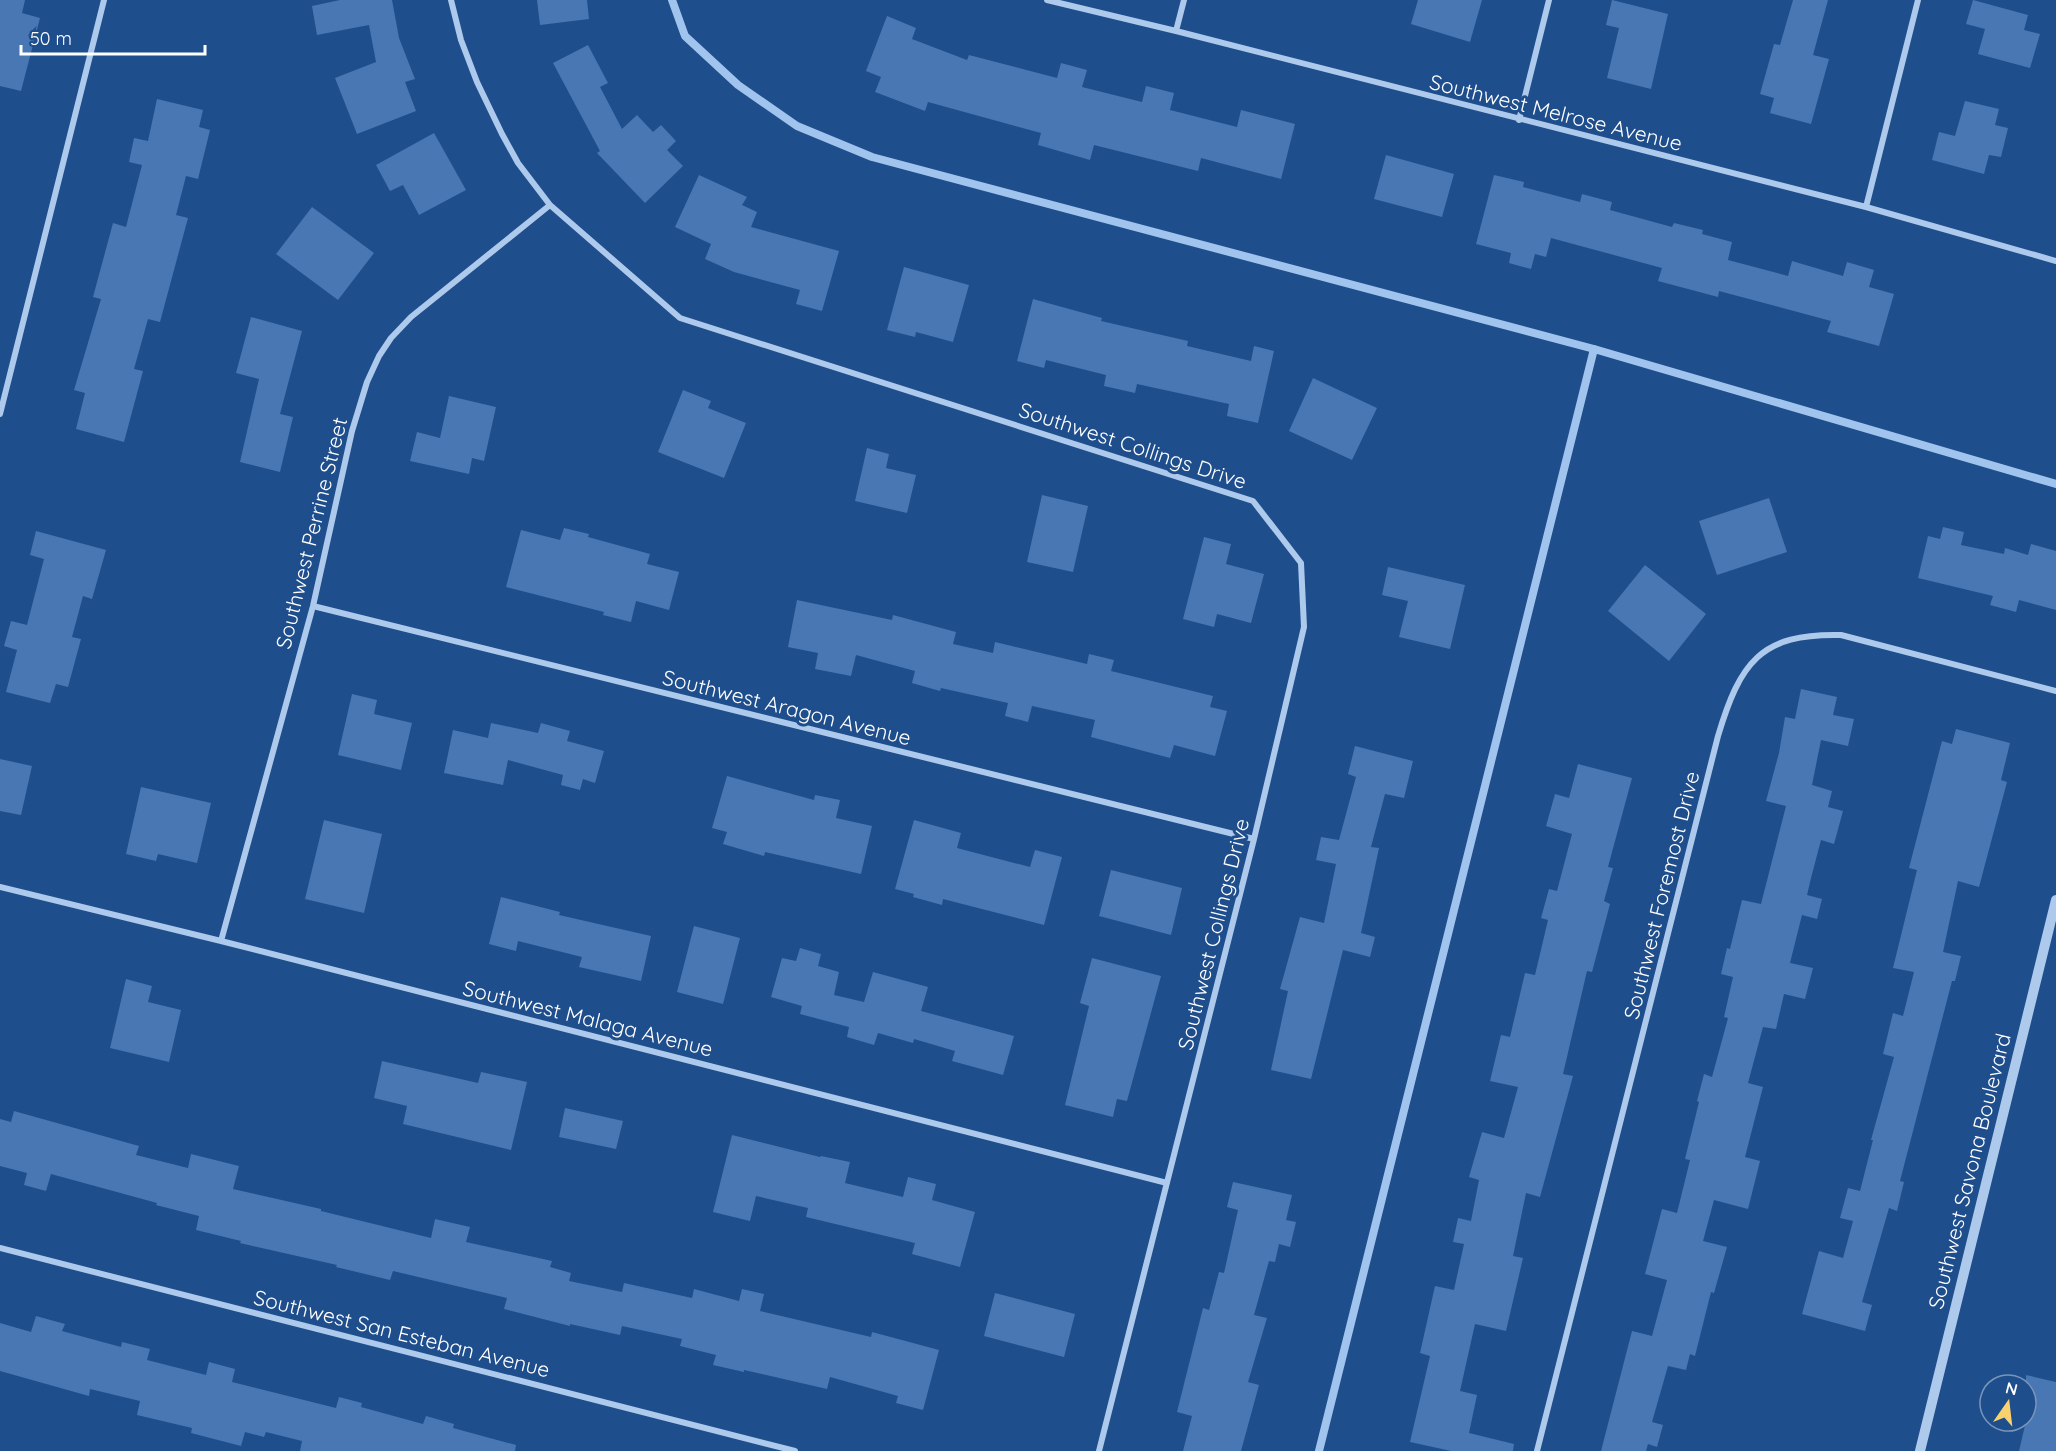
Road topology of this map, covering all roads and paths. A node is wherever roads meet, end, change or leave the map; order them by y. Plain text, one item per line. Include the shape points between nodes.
1 (104, 0) edge
2 (452, 0) edge
3 (1047, 0) edge
4 (1184, 0) edge
5 (1550, 0) edge
6 (1918, 0) edge
7 (1176, 31) junction
8 (1519, 120) junction
9 (550, 205) junction
10 (1866, 207) junction
11 (2056, 261) edge
12 (0, 414) edge
13 (313, 606) junction
14 (2056, 691) edge
15 (1254, 839) junction
16 (0, 887) edge
17 (2056, 900) edge
18 (221, 941) junction
19 (1167, 1183) junction
20 (0, 1248) edge
21 (795, 1451) edge
22 (1099, 1451) edge
23 (1537, 1451) edge
24 (1920, 1451) edge

1 - 12 street
2 - 9 street, Southwest Collings Drive via 461,40 497,124 518,162
3 - 7 street, Southwest Melrose Avenue
4 - 7 street
5 - 8 street
6 - 10 street
7 - 8 street, Southwest Melrose Avenue
8 - 10 street, Southwest Melrose Avenue
9 - 13 street, Southwest Perrine Street via 411,316 379,356 352,430
9 - 15 street, Southwest Collings Drive via 680,318 1254,501 1301,563 1304,627
10 - 11 street, Southwest Melrose Avenue
13 - 15 street, Southwest Aragon Avenue
13 - 18 street, Southwest Perrine Street
14 - 23 street, Southwest Foremost Drive via 1841,635 1818,634 1791,638 1767,649 1739,679 1718,736
15 - 19 street, Southwest Collings Drive
16 - 18 street, Southwest Malaga Avenue
17 - 24 street, Southwest Savona Boulevard
18 - 19 street, Southwest Malaga Avenue
19 - 22 street, Southwest Collings Drive
20 - 21 street, Southwest San Esteban Avenue

